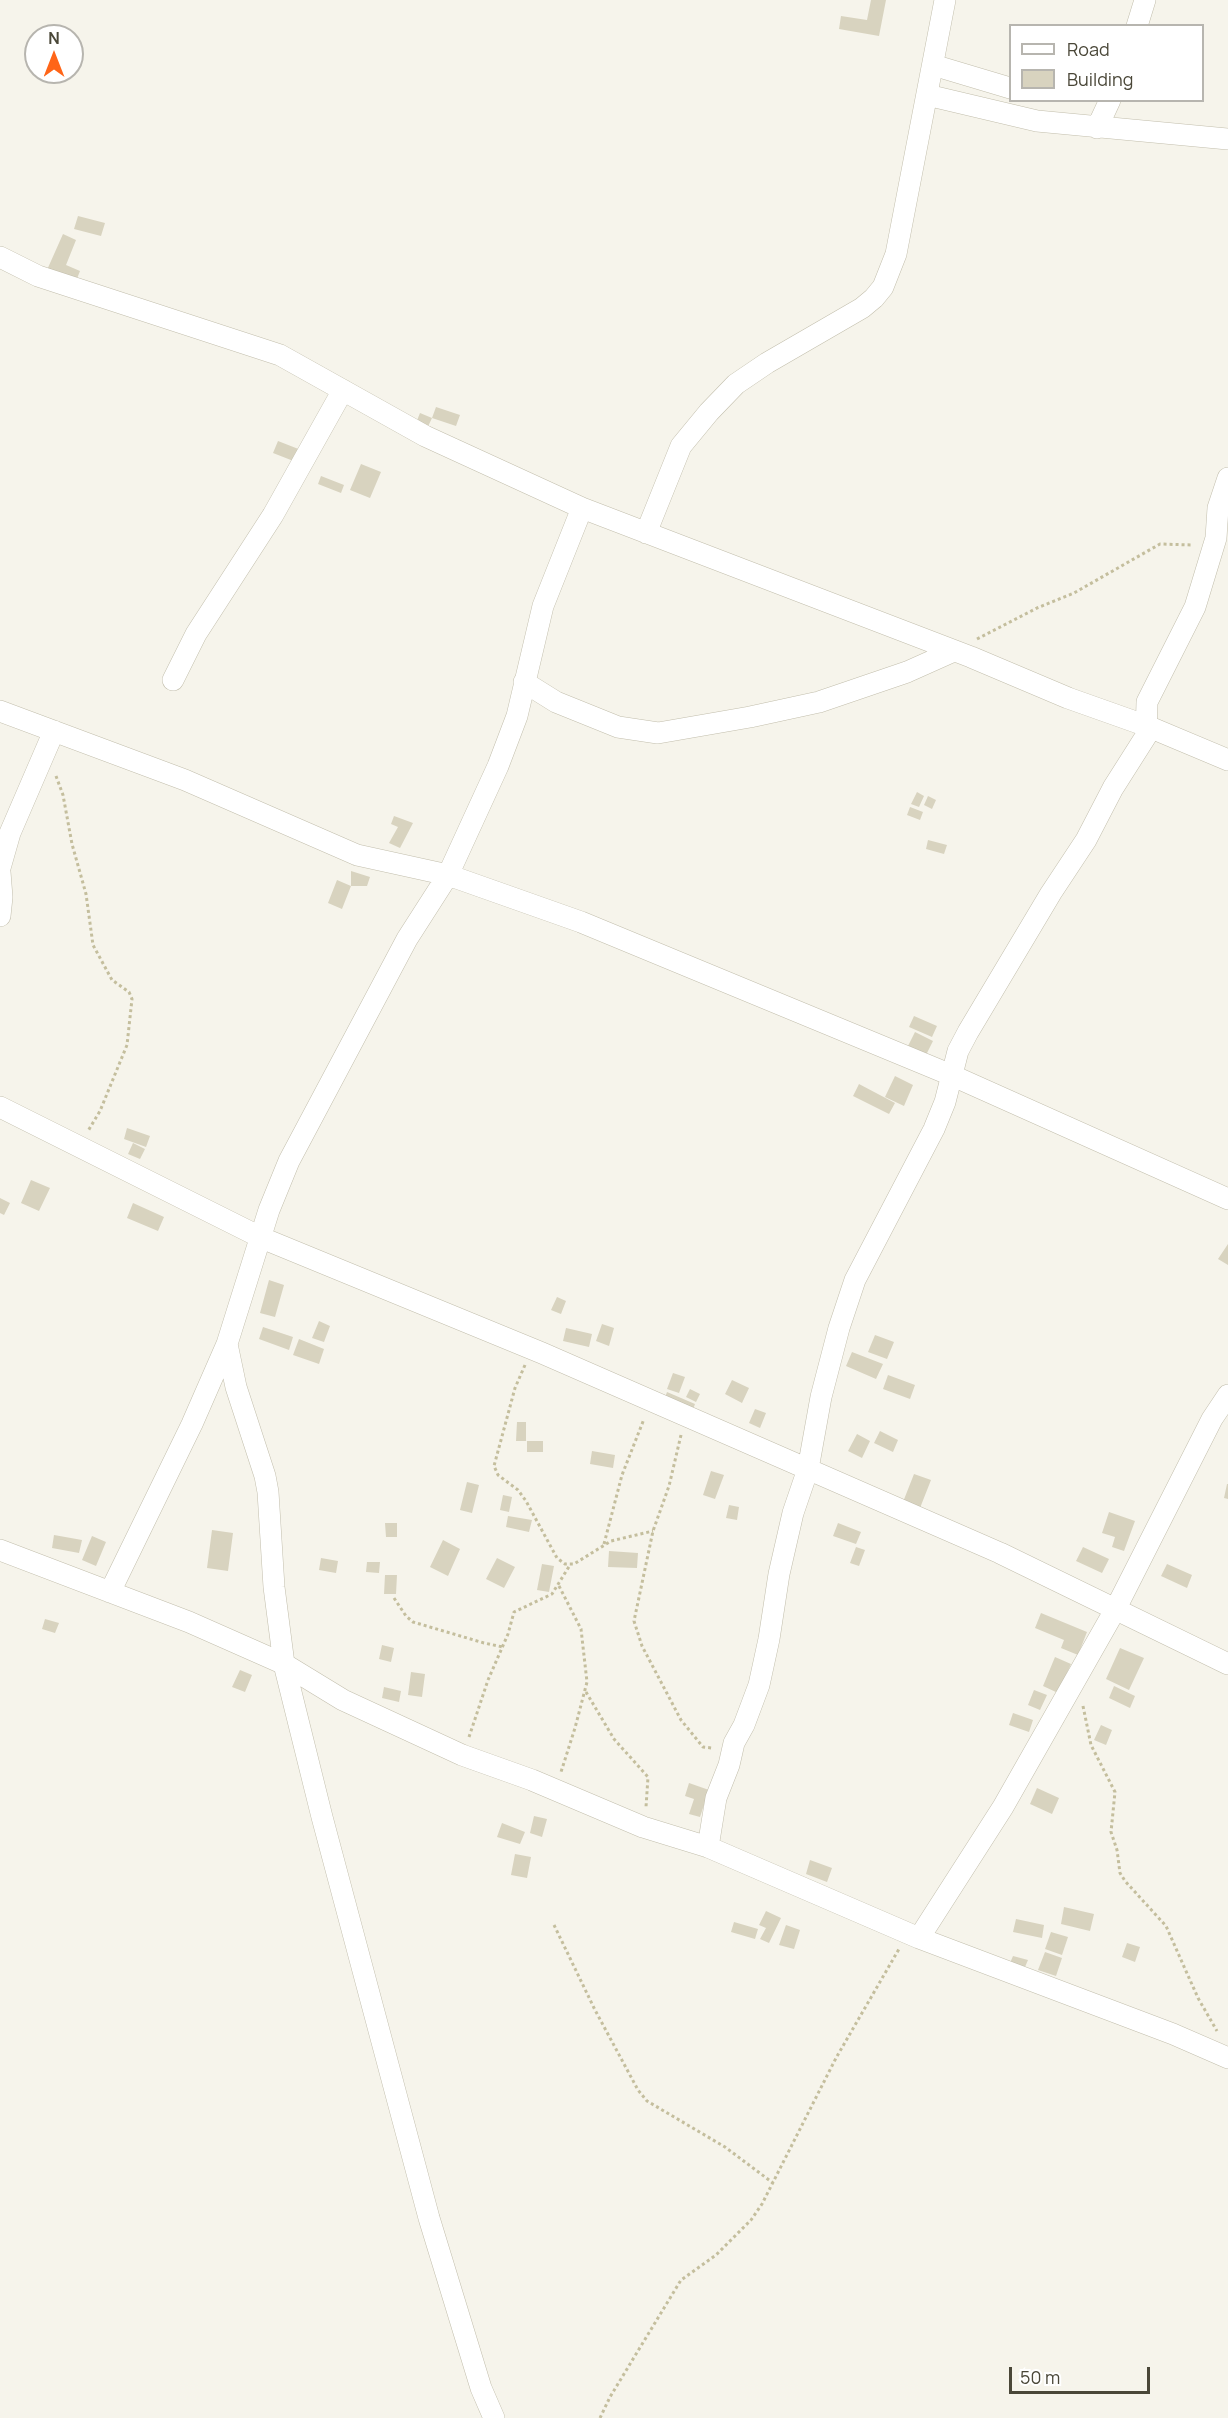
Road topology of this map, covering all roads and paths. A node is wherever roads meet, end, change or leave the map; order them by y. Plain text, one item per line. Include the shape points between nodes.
1 (945, 0) edge
2 (1145, 0) edge
3 (1138, 24) edge
4 (933, 65) junction
5 (1009, 87) edge
6 (927, 95) junction
7 (1103, 102) edge
8 (1097, 128) junction
9 (1228, 139) edge
10 (0, 257) edge
11 (343, 390) junction
12 (1228, 478) edge
13 (582, 508) junction
14 (646, 533) junction
15 (1213, 548) junction
16 (954, 651) junction
17 (173, 680) dead end
18 (524, 682) junction
19 (0, 711) edge
20 (1147, 726) junction
21 (54, 731) junction
22 (1228, 742) edge
23 (1207, 751) junction
24 (45, 753) junction
25 (1228, 760) edge
26 (0, 870) edge
27 (448, 875) junction
28 (0, 916) edge
29 (951, 1075) junction
30 (0, 1107) edge
31 (80, 1147) junction
32 (1228, 1198) edge
33 (262, 1238) junction
34 (227, 1344) junction
35 (532, 1349) junction
36 (1228, 1395) edge
37 (651, 1400) junction
38 (686, 1415) junction
39 (1220, 1423) edge
40 (808, 1469) junction
41 (653, 1531) junction
42 (604, 1545) junction
43 (1, 1552) edge
44 (570, 1565) junction
45 (559, 1586) junction
46 (110, 1592) junction
47 (394, 1598) dead end
48 (1116, 1610) junction
49 (503, 1647) junction
50 (284, 1664) junction
51 (1228, 1664) edge
52 (586, 1692) junction
53 (1082, 1702) dead end
54 (738, 1737) junction
55 (462, 1755) junction
56 (554, 1790) junction
57 (643, 1827) junction
58 (708, 1847) junction
59 (554, 1925) dead end
60 (913, 1935) junction
61 (1222, 2038) dead end
62 (1228, 2058) edge
63 (772, 2184) junction
64 (494, 2418) edge
65 (600, 2418) edge

1 - 4 street
2 - 3 street
4 - 5 street
4 - 6 street
6 - 8 street via 1037,122
6 - 14 street via 896,254 883,287 862,308 736,384 709,412 681,446
7 - 8 street
8 - 9 street
10 - 11 street via 38,276 280,355
11 - 13 street via 426,436
11 - 17 street via 273,515 196,634
12 - 15 street via 1218,508
13 - 14 street
13 - 18 street via 543,606
14 - 16 street
15 - 16 path via 1160,544 1074,593
15 - 20 street via 1195,607 1147,702
16 - 18 street via 907,672 819,702 658,733 618,727 556,702
16 - 20 street
18 - 27 street via 517,716 498,766
19 - 21 street
20 - 23 street
20 - 29 street via 1141,746 968,1032
21 - 24 street
21 - 27 street via 185,780 357,855
22 - 23 street
23 - 25 street
24 - 26 street via 10,833
24 - 31 path via 63,795 86,894 93,945 112,980 129,992 132,999 127,1045 120,1065
26 - 28 street
27 - 29 street via 581,922
27 - 33 street via 407,939 289,1161
29 - 32 street
29 - 40 street via 934,1129 848,1299 821,1397
30 - 31 street
31 - 33 street
33 - 34 street
33 - 35 street
34 - 46 street
34 - 50 street via 268,1492
35 - 37 street
35 - 44 path via 515,1388 494,1466 498,1475 526,1501 557,1558
36 - 39 street
37 - 38 street
37 - 42 path via 622,1475
38 - 40 street
38 - 41 path via 669,1486
39 - 48 street
40 - 48 street via 999,1553
40 - 54 street via 781,1564 759,1685
41 - 42 path
41 - 54 path via 635,1614 637,1634 681,1720 700,1744 710,1749 722,1738
42 - 44 path
43 - 46 street
44 - 45 path
45 - 49 path via 552,1594 514,1611
45 - 52 path via 583,1635
46 - 50 street
47 - 49 path via 413,1622
48 - 51 street
48 - 60 street via 1003,1807
49 - 55 path
50 - 55 street via 343,1700
50 - 64 street via 429,2218 481,2388
52 - 56 path
52 - 57 path via 614,1739 648,1777
53 - 61 path via 1091,1745 1115,1792 1111,1832 1122,1877 1166,1926 1198,1998
54 - 58 street via 716,1798
55 - 56 street
56 - 57 street
57 - 58 street
58 - 60 street
59 - 63 path via 595,2010 647,2101 725,2147
60 - 62 street
60 - 63 path via 836,2058
63 - 65 path via 751,2220 677,2286

